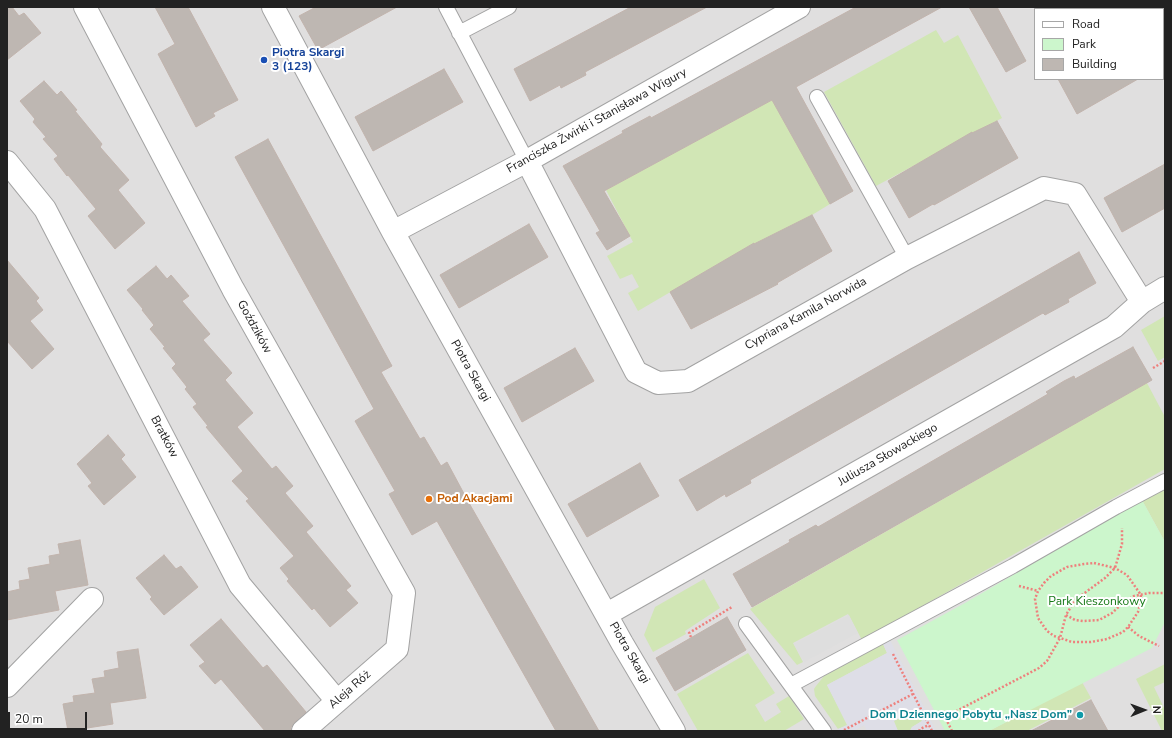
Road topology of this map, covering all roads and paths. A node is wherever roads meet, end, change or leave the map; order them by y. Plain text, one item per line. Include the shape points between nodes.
1 (85, 7) edge
2 (273, 7) edge
3 (446, 7) edge
4 (509, 7) edge
5 (799, 7) edge
6 (459, 33) junction
7 (817, 97) dead end
8 (526, 161) junction
9 (7, 162) edge
10 (392, 232) junction
11 (907, 258) junction
12 (1165, 288) edge
13 (1142, 302) junction
14 (1165, 361) edge
15 (1152, 368) dead end
16 (1165, 481) edge
17 (1116, 507) junction
18 (1115, 568) junction
19 (1165, 593) edge
20 (1141, 594) junction
21 (92, 599) dead end
22 (735, 605) dead end
23 (607, 614) junction
24 (1066, 615) junction
25 (746, 624) dead end
26 (1128, 627) junction
27 (883, 636) junction
28 (691, 637) dead end
29 (1060, 638) junction
30 (1159, 646) dead end
31 (397, 649) joint
32 (7, 686) edge
33 (791, 686) junction
34 (913, 694) junction
35 (337, 701) junction
36 (929, 725) junction
37 (302, 731) edge
38 (674, 731) edge
39 (824, 731) edge
40 (842, 731) edge
41 (919, 731) edge
42 (932, 731) edge
43 (952, 731) edge

1 - 31 street, Goździków via 233,289 404,593
2 - 10 street, Piotra Skargi
3 - 6 lane
4 - 6 lane
5 - 8 street, Franciszka Żwirki i Stanisława Wigury
6 - 8 lane
7 - 11 lane
8 - 10 street, Franciszka Żwirki i Stanisława Wigury
8 - 11 street, Cypriana Kamila Norwida via 636,372 658,383 688,381
9 - 35 street, Bratków via 45,209 240,585
10 - 23 street, Piotra Skargi
11 - 13 street, Cypriana Kamila Norwida via 1044,188 1075,194
12 - 13 street, Juliusza Słowackiego
13 - 23 street, Juliusza Słowackiego via 1114,327
14 - 15 path
16 - 17 lane
17 - 18 path via 1121,518 1123,536
17 - 27 lane
18 - 20 path via 1127,575
18 - 24 path via 1075,600
18 - 29 path via 1094,563 1067,567 1044,583 1035,599 1038,618 1047,631
19 - 20 path
20 - 24 path via 1125,601 1112,613 1099,620 1075,620
20 - 26 path via 1138,612
21 - 32 street
22 - 28 path via 689,633
23 - 38 street, Piotra Skargi
24 - 29 path
25 - 33 lane
26 - 29 path via 1116,636 1099,641 1072,642
26 - 30 path
27 - 33 lane
27 - 34 path
29 - 43 path via 1047,661 1039,668 945,717
31 - 35 street, Aleja Róż
33 - 39 lane
34 - 36 path
34 - 40 path
35 - 37 street, Aleja Róż
36 - 41 path
36 - 42 path

